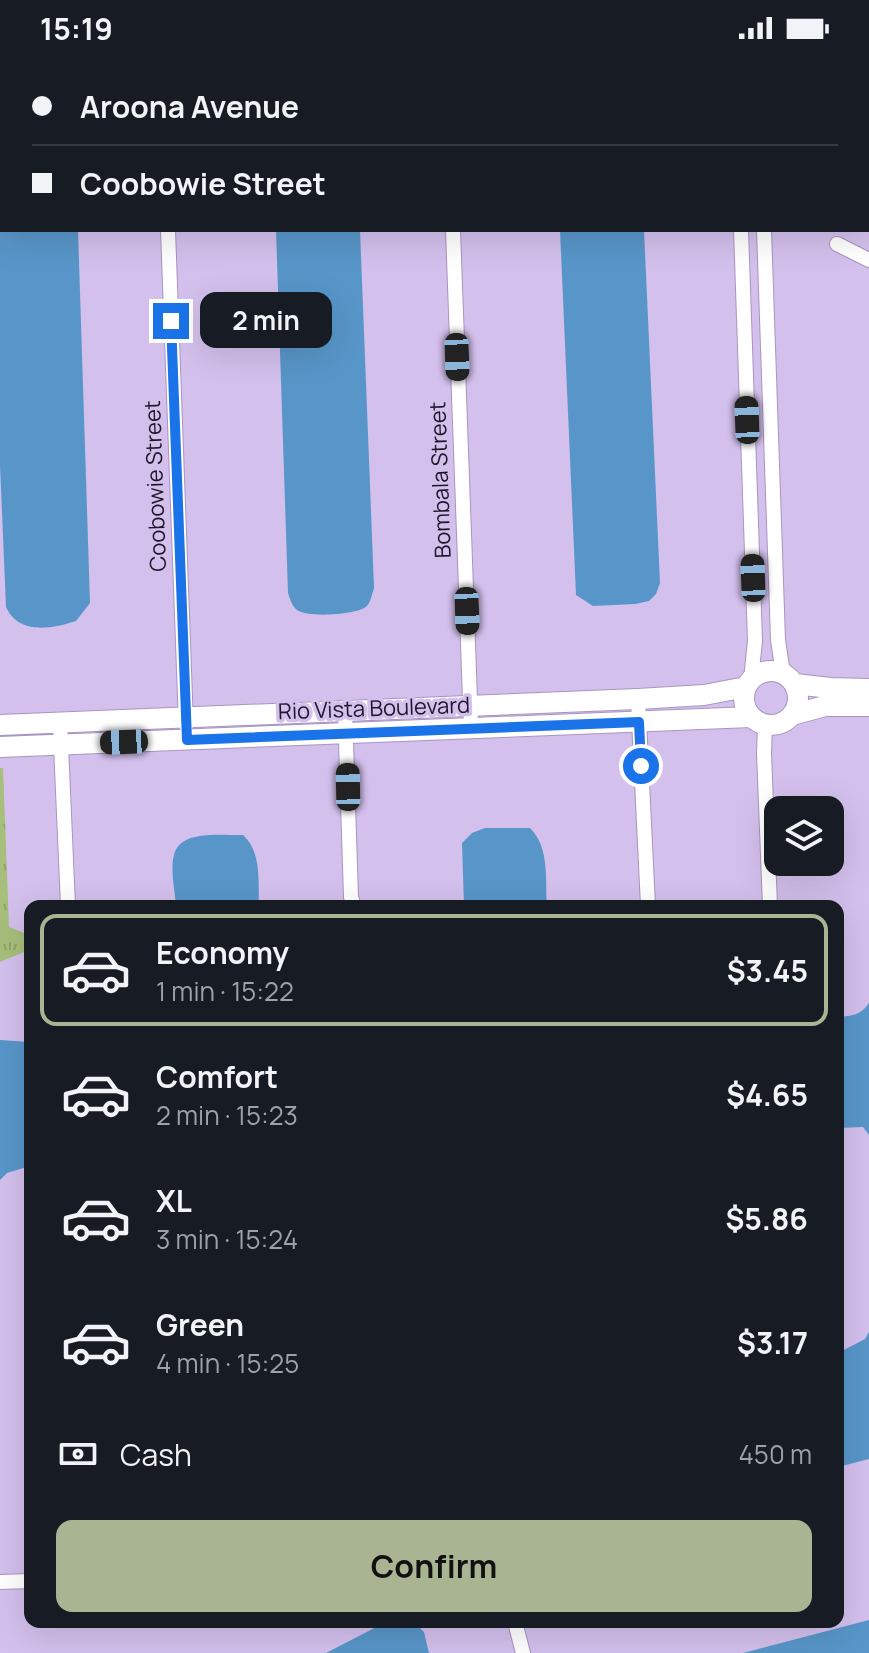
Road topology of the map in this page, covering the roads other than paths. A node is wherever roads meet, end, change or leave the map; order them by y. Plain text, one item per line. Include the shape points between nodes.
1 (168, 232) edge
2 (453, 232) edge
3 (740, 232) edge
4 (764, 232) edge
5 (837, 244) dead end
6 (869, 260) edge
7 (768, 387) junction
8 (746, 388) junction
9 (792, 680) junction
10 (748, 683) junction
11 (869, 689) edge
12 (638, 699) junction
13 (470, 706) junction
14 (869, 706) edge
15 (345, 711) junction
16 (792, 715) junction
17 (186, 717) junction
18 (758, 721) junction
19 (60, 722) junction
20 (639, 722) junction
21 (0, 725) edge
22 (471, 727) junction
23 (347, 733) junction
24 (187, 740) junction
25 (62, 745) junction
26 (0, 747) edge
27 (68, 900) edge
28 (352, 900) edge
29 (648, 900) edge
30 (770, 900) edge
31 (24, 1581) edge
32 (0, 1582) edge
33 (521, 1628) edge
34 (523, 1653) edge

1 - 17 street, Coobowie Street
2 - 13 street, Bombala Street
3 - 8 street
4 - 7 street
5 - 6 street
7 - 8 street
7 - 9 street via 779,653
8 - 10 street via 755,652
9 - 10 street via 769,671
9 - 11 street
9 - 16 street via 797,706
10 - 12 street, Rio Vista Boulevard via 704,695
10 - 18 street via 744,697
12 - 13 street, Rio Vista Boulevard
12 - 20 street
13 - 15 street, Rio Vista Boulevard
13 - 22 street, Bombala Street
14 - 16 street via 825,706
15 - 17 street, Rio Vista Boulevard
15 - 23 street
16 - 18 street via 782,723
17 - 19 street, Rio Vista Boulevard
17 - 24 street, Coobowie Street
18 - 20 street, Rio Vista Boulevard
18 - 30 street
19 - 21 street, Rio Vista Boulevard
19 - 25 street
20 - 22 street, Rio Vista Boulevard
20 - 29 street
22 - 23 street, Rio Vista Boulevard
23 - 24 street, Rio Vista Boulevard
23 - 28 street
24 - 25 street, Rio Vista Boulevard
25 - 26 street, Rio Vista Boulevard
25 - 27 street
31 - 32 street
33 - 34 street

